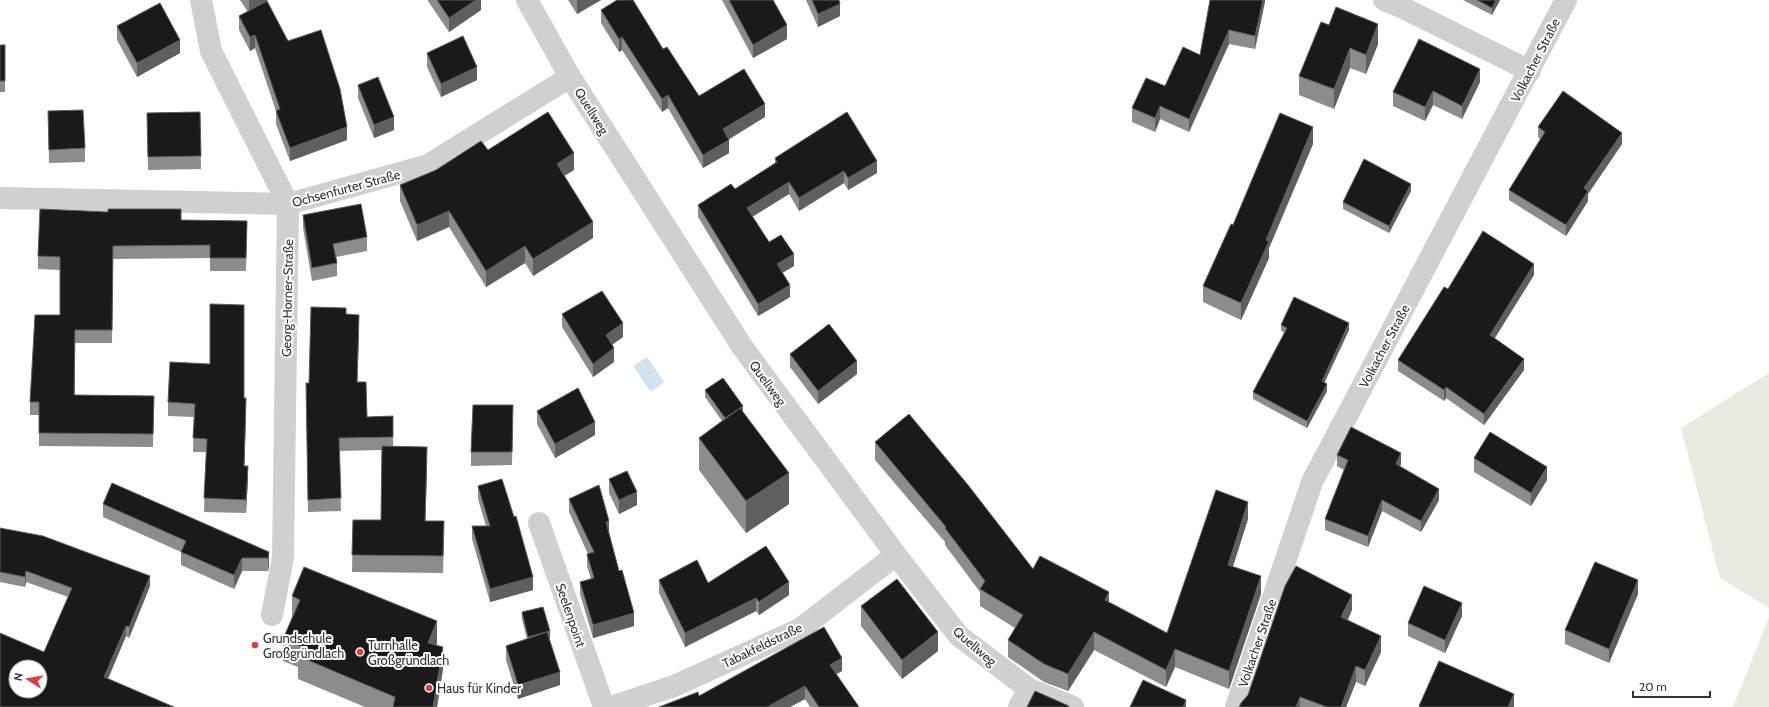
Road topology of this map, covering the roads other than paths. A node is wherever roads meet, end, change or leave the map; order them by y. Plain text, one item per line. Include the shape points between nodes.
1 (201, 0) edge
2 (527, 0) edge
3 (1384, 0) edge
4 (1566, 0) edge
5 (1530, 71) junction
6 (570, 77) junction
7 (0, 198) edge
8 (288, 204) junction
9 (539, 523) dead end
10 (896, 555) junction
11 (272, 615) dead end
12 (1024, 698) edge
13 (604, 707) edge
14 (611, 707) edge
15 (1073, 707) edge
16 (1236, 707) edge

1 - 8 street, Georg-Horner-Straße via 211,51
2 - 6 street, Quellweg
3 - 5 street
4 - 5 street, Volkacher Straße
5 - 16 street, Volkacher Straße via 1312,482
6 - 8 street, Ochsenfurter Straße via 428,165
6 - 10 street, Quellweg via 743,348
7 - 8 street, Ochsenfurter Straße
8 - 11 street, Georg-Horner-Straße via 283,557
9 - 13 street, Seelenpoint
10 - 12 street, Quellweg via 959,636
10 - 14 street, Tabakfeldstraße via 800,629 674,686
12 - 15 street, Quellweg

